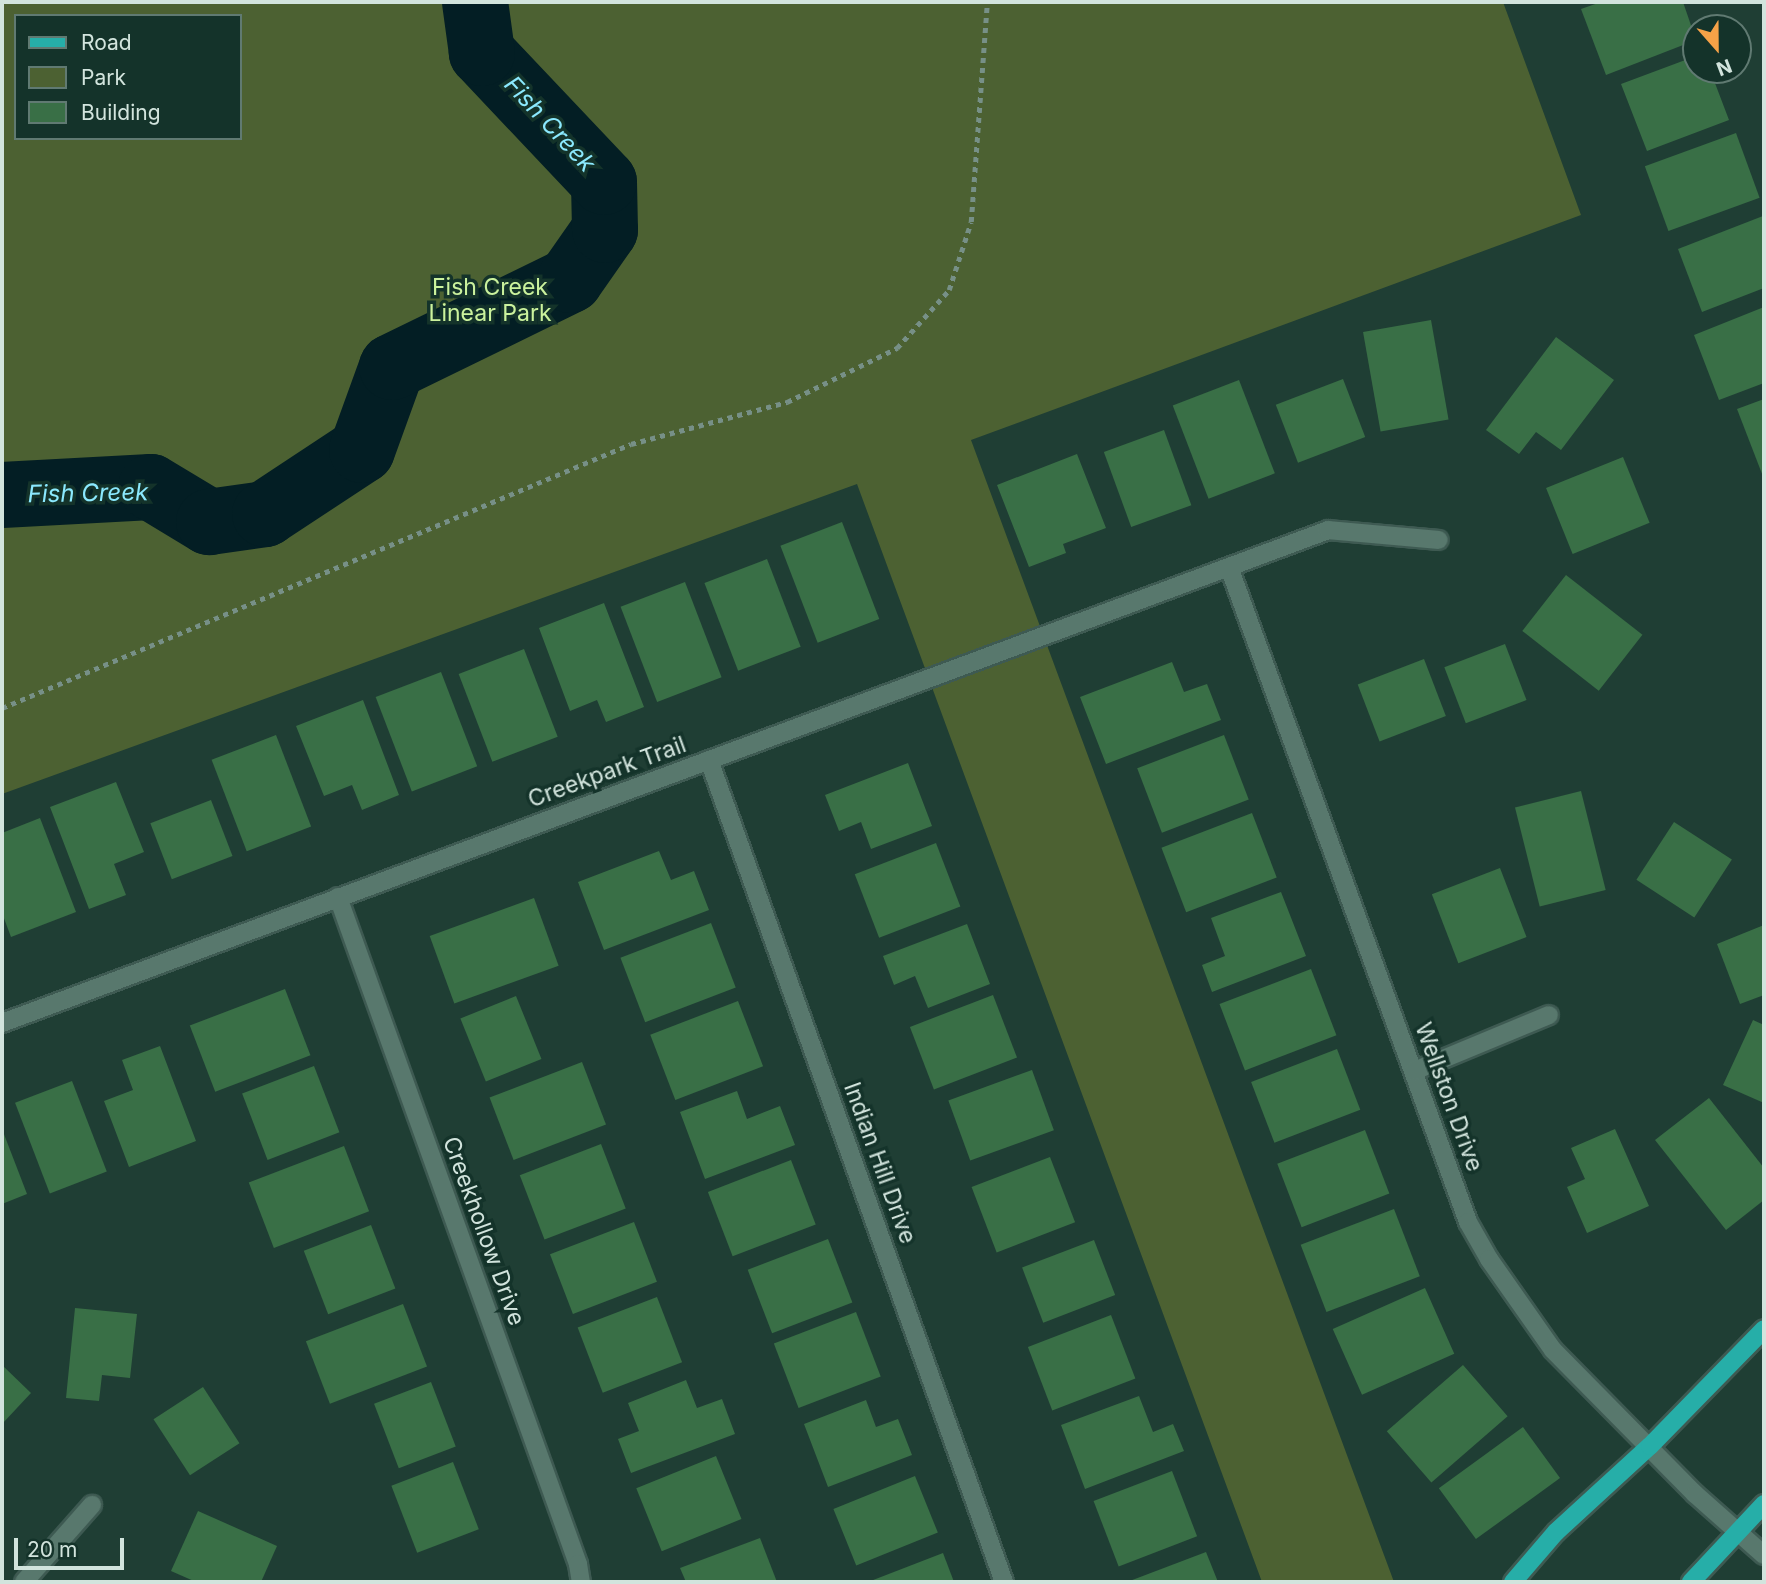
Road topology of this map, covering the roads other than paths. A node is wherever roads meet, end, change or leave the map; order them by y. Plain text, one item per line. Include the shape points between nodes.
1 (1439, 540) dead end
2 (1229, 567) junction
3 (709, 760) junction
4 (338, 897) junction
5 (1549, 1015) dead end
6 (2, 1023) edge
7 (1414, 1071) junction
8 (1764, 1329) edge
9 (1650, 1446) junction
10 (1764, 1504) edge
11 (92, 1505) dead end
12 (1739, 1532) junction
13 (1764, 1555) edge
14 (24, 1582) edge
15 (581, 1582) edge
16 (1004, 1582) edge
17 (1513, 1582) edge
18 (1690, 1582) edge

1 - 2 street, Creekpark Trail via 1328,530
2 - 3 street, Creekpark Trail
2 - 7 street, Wellston Drive
3 - 4 street, Creekpark Trail
3 - 16 street, Indian Hill Drive
4 - 6 street, Creekpark Trail
4 - 15 street, Creekhollow Drive
5 - 7 street
7 - 9 street, Wellston Drive via 1468,1222 1489,1259 1553,1350
8 - 9 main road
9 - 12 street, Wellston Drive
9 - 17 main road via 1556,1532
10 - 12 main road
11 - 14 street
12 - 13 street, Wellston Drive
12 - 18 main road

